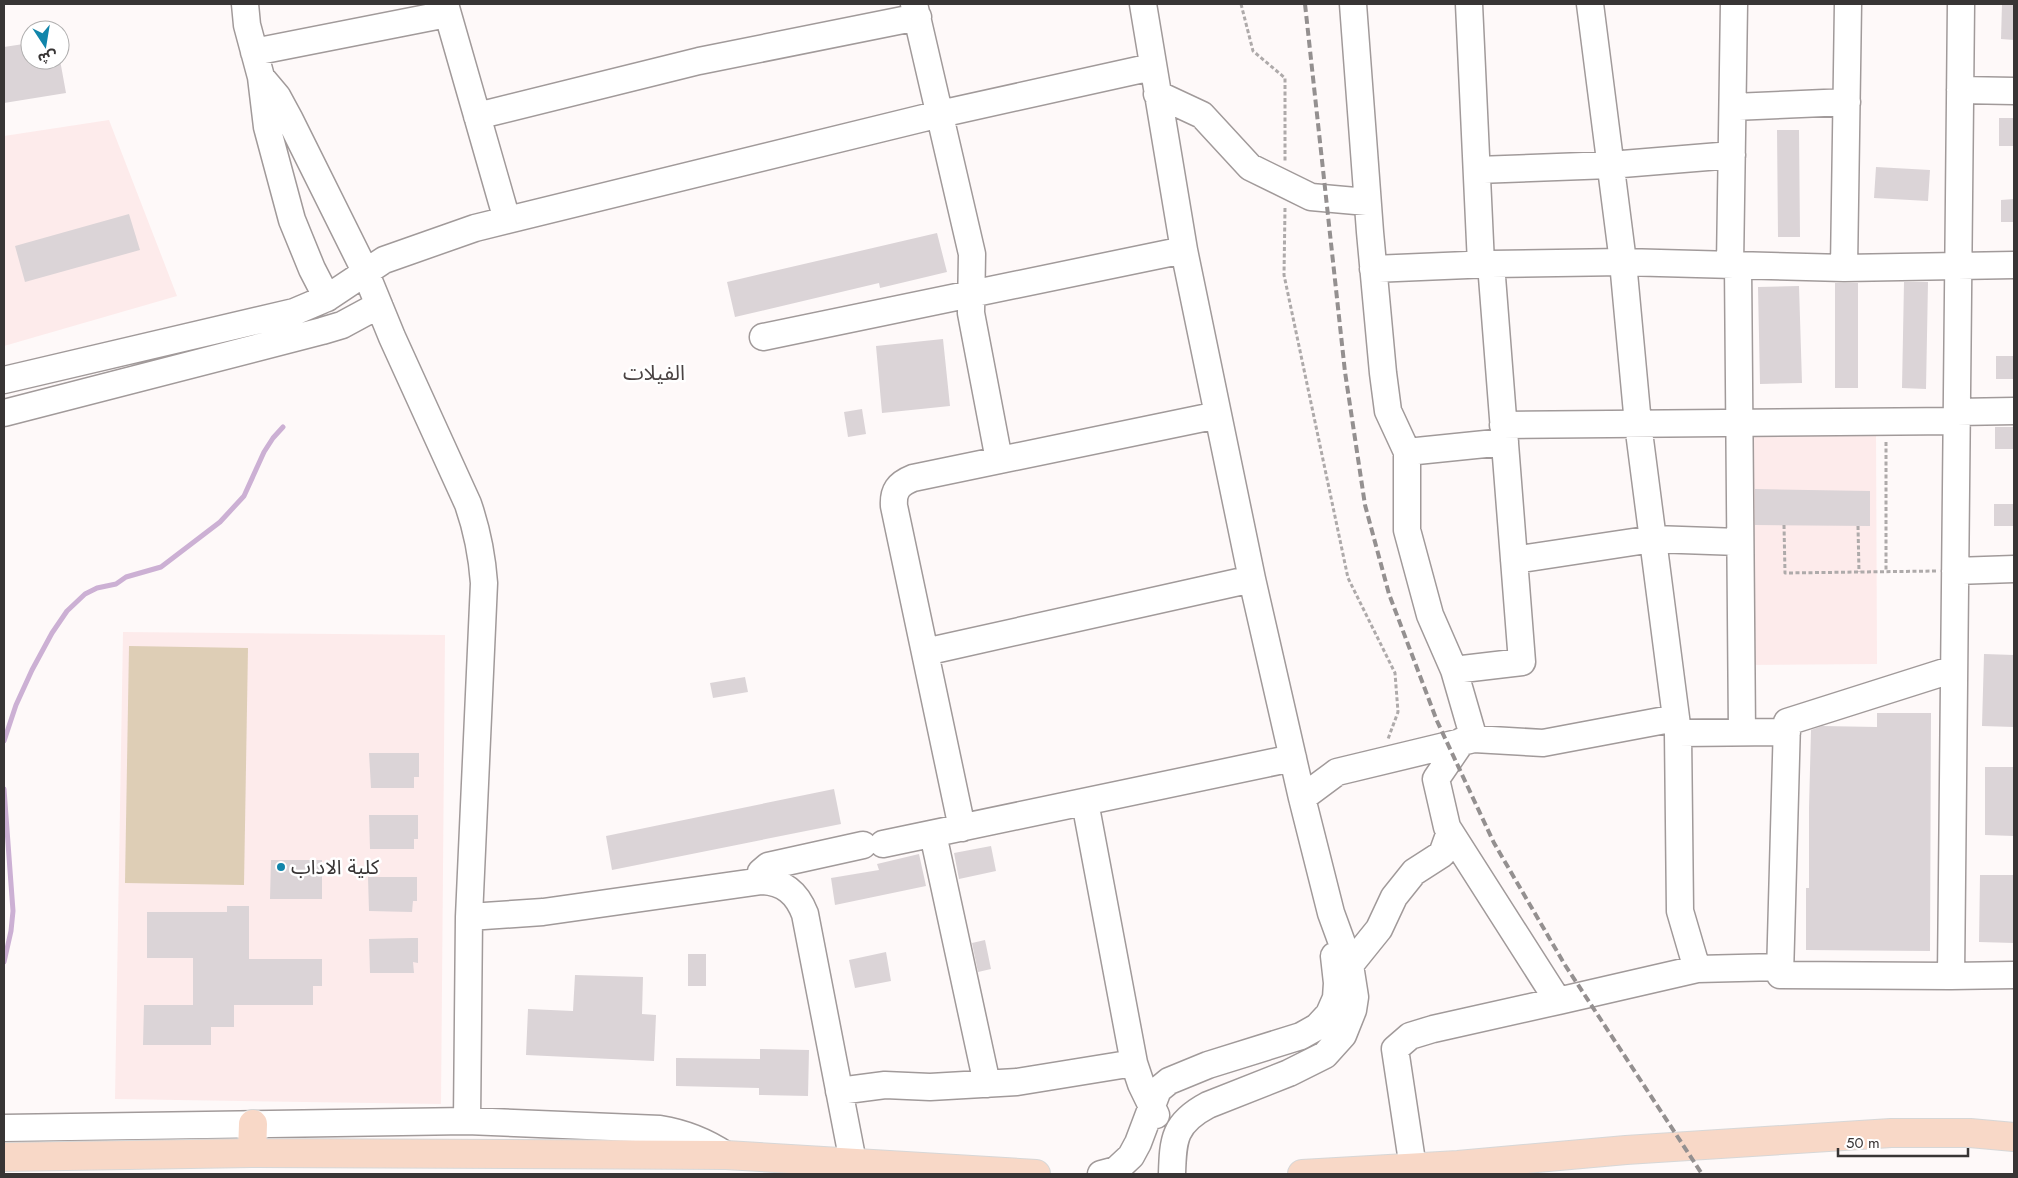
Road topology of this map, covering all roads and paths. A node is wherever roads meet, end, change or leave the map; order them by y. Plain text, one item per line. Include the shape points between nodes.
1 (245, 4) edge
2 (1143, 4) edge
3 (1241, 4) edge
4 (1353, 4) edge
5 (1469, 4) edge
6 (1590, 4) edge
7 (1734, 4) edge
8 (1848, 4) edge
9 (1961, 4) edge
10 (446, 9) edge
11 (916, 10) edge
12 (254, 52) junction
13 (1152, 67) junction
14 (261, 76) junction
15 (1960, 90) junction
16 (2014, 91) edge
17 (1157, 94) junction
18 (1847, 102) junction
19 (1733, 107) junction
20 (940, 114) junction
21 (478, 116) junction
22 (1732, 155) junction
23 (1610, 165) junction
24 (1477, 170) junction
25 (1285, 184) junction
26 (1367, 202) junction
27 (506, 220) junction
28 (1184, 250) junction
29 (1622, 262) junction
30 (1486, 264) junction
31 (1734, 265) junction
32 (2014, 265) edge
33 (1958, 267) junction
34 (1844, 268) junction
35 (1373, 269) junction
36 (365, 271) junction
37 (972, 294) junction
38 (327, 298) junction
39 (379, 305) junction
40 (764, 337) dead end
41 (4, 380) edge
42 (2014, 411) edge
43 (4, 412) edge
44 (1218, 415) junction
45 (1957, 416) junction
46 (1886, 422) junction
47 (1738, 423) junction
48 (1638, 424) junction
49 (1504, 434) junction
50 (1407, 452) junction
51 (999, 460) junction
52 (1784, 525) dead end
53 (1858, 526) dead end
54 (1653, 539) junction
55 (1739, 542) junction
56 (1514, 560) junction
57 (1955, 570) junction
58 (2014, 570) edge
59 (1859, 572) junction
60 (1886, 572) junction
61 (1252, 579) junction
62 (925, 652) junction
63 (1954, 669) junction
64 (1454, 670) junction
65 (1677, 726) junction
66 (1742, 732) junction
67 (1787, 732) junction
68 (1468, 740) junction
69 (1293, 758) junction
70 (1380, 761) junction
71 (1302, 798) junction
72 (1085, 802) junction
73 (962, 828) junction
74 (1450, 832) junction
75 (933, 834) junction
76 (762, 881) junction
77 (1331, 913) junction
78 (468, 917) junction
79 (1350, 965) junction
80 (1780, 967) junction
81 (1697, 969) junction
82 (2014, 975) edge
83 (1951, 976) junction
84 (1558, 1001) junction
85 (1134, 1063) junction
86 (987, 1084) junction
87 (839, 1091) junction
88 (1151, 1106) junction
89 (467, 1121) junction
90 (253, 1124) junction
91 (4, 1128) edge
92 (2014, 1137) edge
93 (1173, 1143) junction
94 (252, 1153) junction
95 (726, 1156) junction
96 (4, 1157) edge
97 (853, 1162) junction
98 (1413, 1168) junction
99 (1036, 1174) edge
100 (1101, 1174) edge
101 (1172, 1174) edge
102 (1302, 1174) edge

1 - 12 street
2 - 13 street
3 - 25 path via 1252,51 1285,78
4 - 26 street
5 - 24 street
6 - 23 street
7 - 19 street
8 - 18 street
9 - 15 street
10 - 12 street
10 - 21 street
11 - 20 street
11 - 21 street
12 - 14 street
13 - 17 street
13 - 20 street
14 - 36 street via 290,120
14 - 38 street via 267,127 292,220
15 - 16 street
15 - 33 street
17 - 25 street via 1202,115 1250,167
17 - 28 street
18 - 19 street
18 - 34 street
19 - 22 street
20 - 27 street
20 - 37 street via 972,254
21 - 27 street
22 - 23 street
22 - 31 street
23 - 24 street
23 - 29 street
24 - 30 street
25 - 26 street via 1311,197
25 - 70 path via 1284,275 1348,578 1395,673 1398,712
26 - 35 street
27 - 36 street via 414,248
28 - 37 street
28 - 44 street
29 - 30 street
29 - 31 street
29 - 48 street
30 - 35 street
30 - 49 street
31 - 34 street
31 - 47 street
32 - 33 street
33 - 34 street
33 - 45 street
35 - 50 street via 1388,411
36 - 38 street
36 - 39 street
37 - 40 street
37 - 51 street via 972,313
38 - 41 street via 294,312
39 - 43 street via 342,325 322,331
39 - 78 street via 468,504 483,559
42 - 45 street
44 - 51 street
44 - 61 street
45 - 46 street
45 - 57 street
46 - 47 street
46 - 60 path
47 - 48 street
47 - 55 street
48 - 49 street
48 - 54 street
49 - 50 street
49 - 56 street
50 - 64 street via 1407,530 1430,615
51 - 62 street via 912,478 897,488 894,506
52 - 59 path via 1785,573
53 - 59 path
54 - 55 street
54 - 56 street
54 - 65 street
55 - 66 street
56 - 64 street via 1522,662
57 - 58 street
57 - 60 path
57 - 63 street
59 - 60 path
61 - 62 street
61 - 69 street
62 - 73 street
63 - 67 street via 1787,722
63 - 83 street
64 - 68 street
65 - 66 street
65 - 68 street via 1543,743
65 - 81 street via 1680,911
66 - 67 street
67 - 80 street
68 - 70 street
68 - 74 street via 1436,779
69 - 71 street
69 - 72 street
70 - 71 street via 1337,772
71 - 77 street
72 - 73 street
72 - 85 street
73 - 75 street
74 - 79 street via 1442,854 1414,872 1394,897 1379,929
74 - 84 street
75 - 76 street via 768,866 761,872
75 - 86 street
76 - 78 street via 543,912
76 - 87 street via 784,886 801,903
77 - 79 street
77 - 88 street via 1337,983 1333,1006 1324,1021 1310,1033 1208,1065 1169,1081 1158,1090
78 - 89 street
79 - 93 street via 1354,983 1353,1010 1344,1035 1336,1046 1306,1066 1195,1112 1185,1120
80 - 81 street
80 - 83 street via 1780,975
81 - 84 street
82 - 83 street
84 - 98 street via 1433,1029 1410,1036 1394,1049
85 - 86 street
85 - 88 street
86 - 87 street via 884,1085
87 - 97 street
88 - 93 street
88 - 100 street via 1131,1156 1116,1170
89 - 90 street
89 - 95 street via 660,1129 688,1135
90 - 91 street
90 - 94 main road
92 - 98 main road via 1970,1133 1890,1133
93 - 101 street
94 - 95 main road
94 - 96 main road
95 - 97 main road
97 - 99 main road
98 - 102 main road

